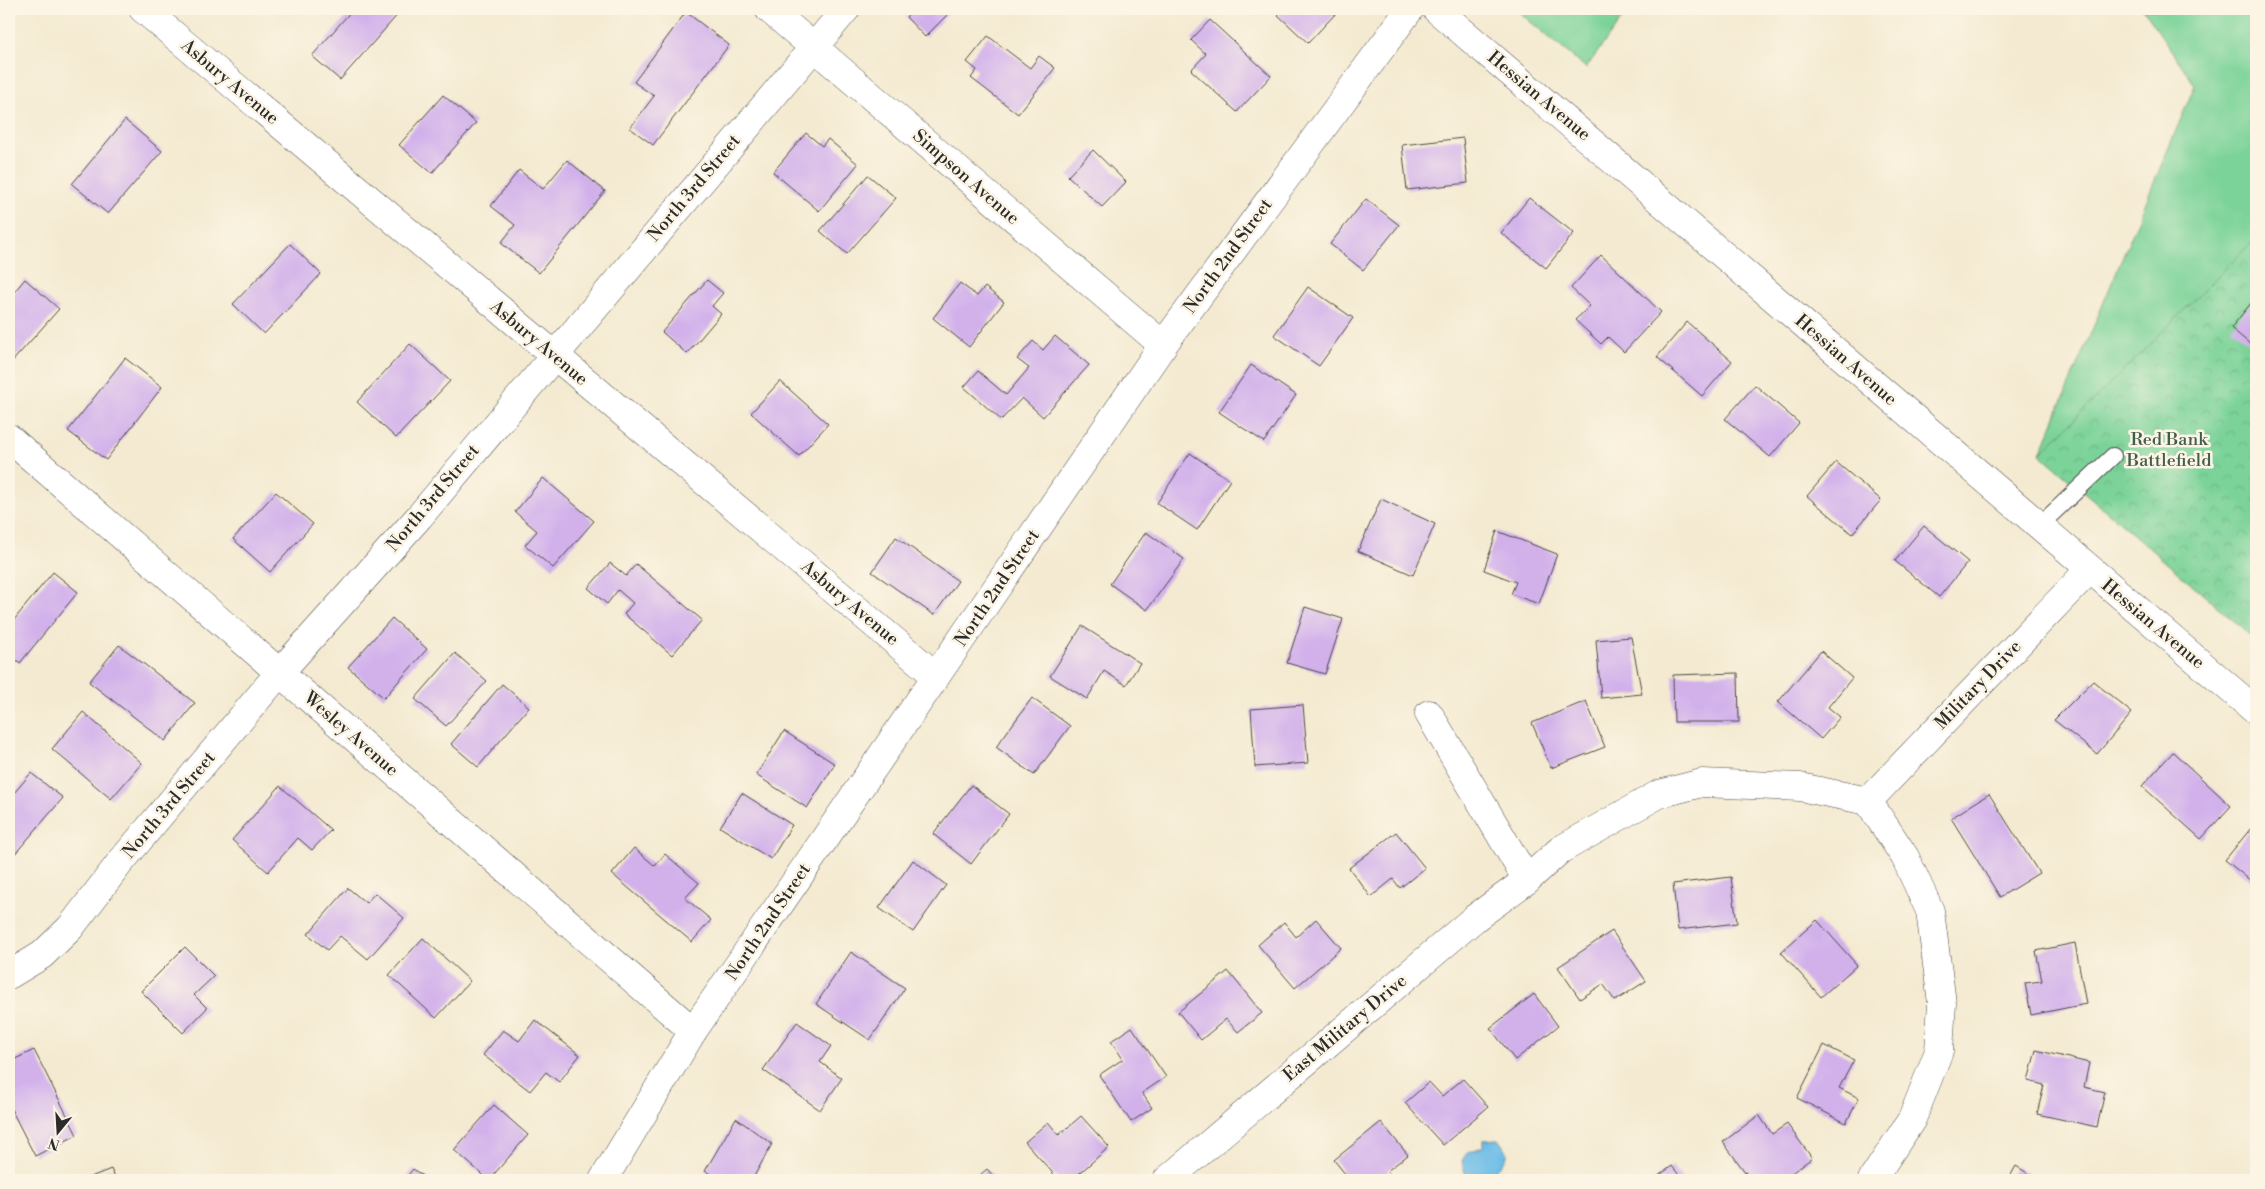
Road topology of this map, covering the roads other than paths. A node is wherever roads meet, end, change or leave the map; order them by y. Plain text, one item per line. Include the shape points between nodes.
1 (143, 9) edge
2 (769, 9) edge
3 (846, 9) edge
4 (1410, 9) edge
5 (1436, 9) edge
6 (813, 46) junction
7 (1162, 345) junction
8 (554, 355) junction
9 (9, 438) edge
10 (2113, 456) dead end
11 (2039, 526) junction
12 (2089, 570) junction
13 (280, 672) junction
14 (936, 676) junction
15 (2256, 711) edge
16 (1429, 714) dead end
17 (1868, 801) junction
18 (1527, 880) junction
19 (9, 974) edge
20 (693, 1031) junction
21 (602, 1180) edge
22 (1167, 1180) edge
23 (1872, 1180) edge

1 - 8 street, Asbury Avenue
2 - 6 street, Simpson Avenue
3 - 6 street, North 3rd Street
4 - 7 street, North 2nd Street
5 - 11 street, Hessian Avenue
6 - 7 street, Simpson Avenue
6 - 8 street, North 3rd Street
7 - 14 street, North 2nd Street
8 - 13 street, North 3rd Street via 419,517
8 - 14 street, Asbury Avenue
9 - 13 street, Wesley Avenue
10 - 11 lane
11 - 12 street, Hessian Avenue
12 - 15 street, Hessian Avenue
12 - 17 street, Military Drive
13 - 19 street, North 3rd Street via 118,864 70,928 42,955
13 - 20 street, Wesley Avenue
14 - 20 street, North 2nd Street
16 - 18 street
17 - 18 street, East Military Drive via 1800,787 1702,783 1659,794 1560,850
17 - 23 street via 1905,857 1930,911 1942,1003 1939,1051 1912,1119
18 - 22 street, East Military Drive via 1475,918
20 - 21 street, North 2nd Street

